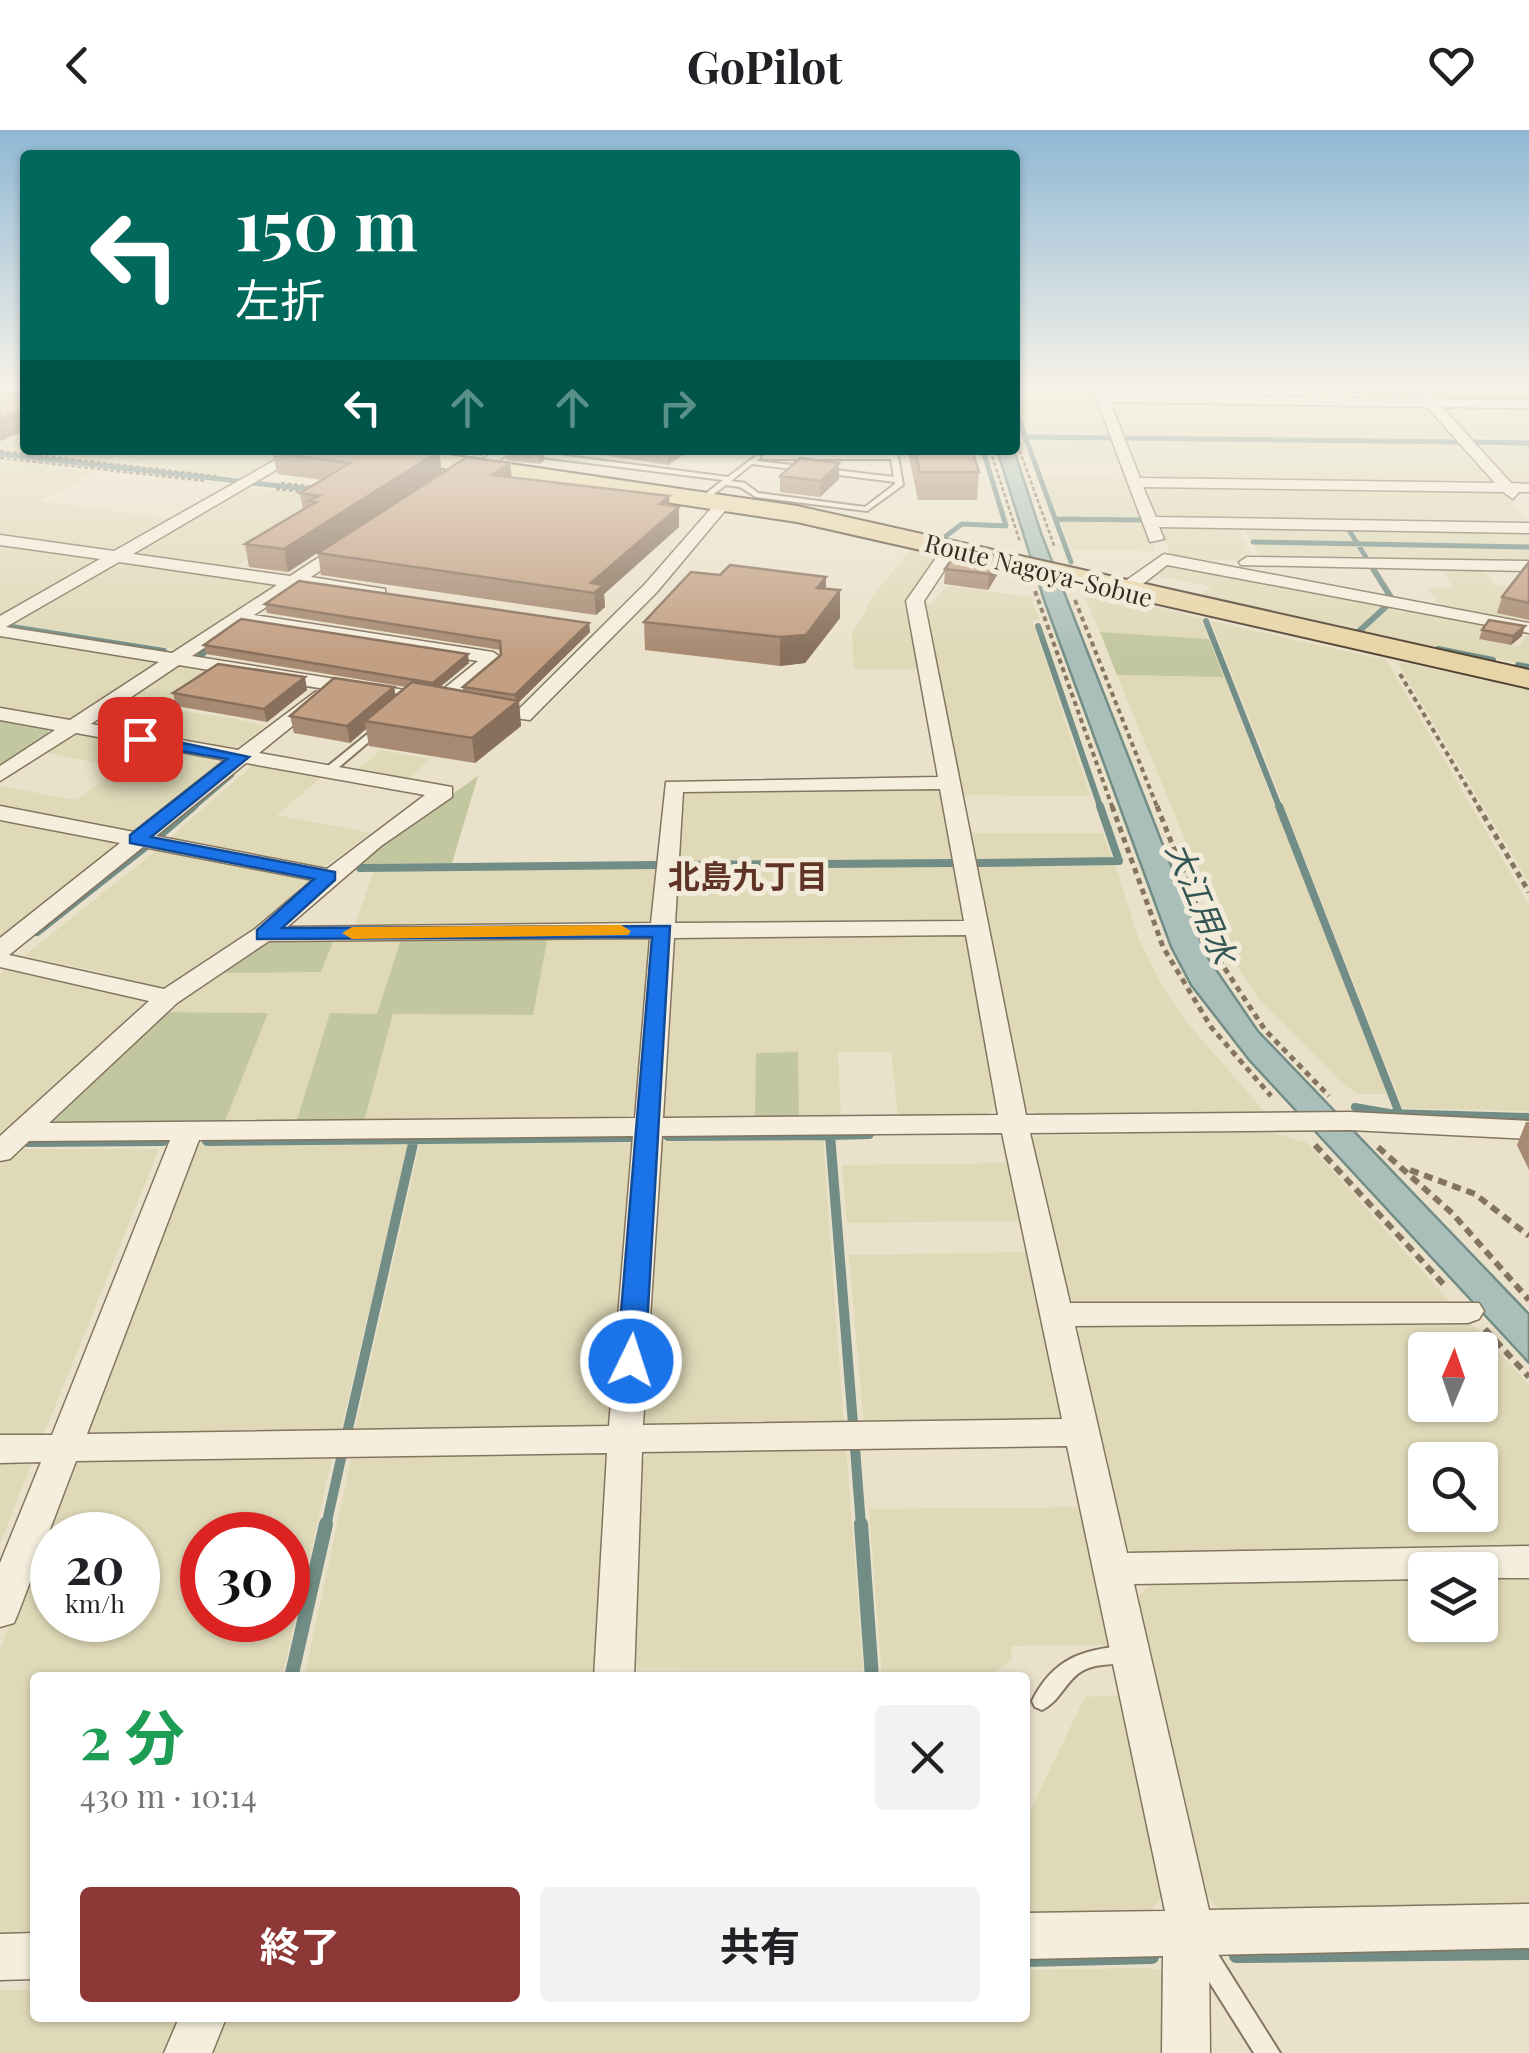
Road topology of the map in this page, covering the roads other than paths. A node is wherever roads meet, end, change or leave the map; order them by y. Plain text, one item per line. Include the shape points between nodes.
1 (259, 474) edge
2 (460, 474) edge
3 (569, 474) edge
4 (638, 474) edge
5 (739, 474) edge
6 (853, 474) edge
7 (897, 474) edge
8 (1131, 474) edge
9 (1495, 474) edge
10 (898, 480) junction
11 (444, 482) edge
12 (1134, 482) junction
13 (1508, 488) junction
14 (1529, 488) edge
15 (722, 490) junction
16 (1529, 512) edge
17 (1150, 522) junction
18 (1529, 528) edge
19 (372, 530) edge
20 (0, 540) edge
21 (951, 548) junction
22 (116, 557) junction
23 (1164, 560) junction
24 (1187, 564) junction
25 (1529, 566) edge
26 (295, 581) junction
27 (1124, 590) junction
28 (390, 594) edge
29 (239, 618) junction
30 (0, 627) edge
31 (1529, 628) edge
32 (176, 660) junction
33 (1529, 678) edge
34 (332, 685) junction
35 (440, 702) junction
36 (0, 714) edge
37 (385, 723) edge
38 (73, 727) junction
39 (240, 757) junction
40 (327, 772) junction
41 (0, 775) edge
42 (950, 783) junction
43 (0, 813) edge
44 (136, 839) junction
45 (328, 876) junction
46 (977, 928) junction
47 (662, 930) junction
48 (264, 934) junction
49 (0, 950) edge
50 (0, 960) edge
51 (168, 998) junction
52 (1014, 1124) junction
53 (648, 1126) junction
54 (188, 1130) junction
55 (1529, 1130) edge
56 (22, 1132) junction
57 (0, 1152) edge
58 (1468, 1311) road end
59 (1056, 1315) junction
60 (1082, 1432) junction
61 (625, 1439) junction
62 (64, 1448) junction
63 (0, 1449) edge
64 (1529, 1562) edge
65 (1112, 1569) junction
66 (0, 1611) edge
67 (1130, 1654) junction
68 (614, 1672) edge
69 (1042, 1701) dead end
70 (1529, 1926) edge
71 (1189, 1933) junction
72 (1030, 1936) edge
73 (0, 1956) edge
74 (30, 1956) edge
75 (201, 2022) edge
76 (188, 2053) edge
77 (1186, 2053) edge
78 (1268, 2053) edge

1 - 22 street
2 - 11 street
3 - 15 main road, Route Nagoya-Sobue
4 - 15 lane
5 - 15 lane
6 - 10 lane
7 - 10 lane
8 - 12 street
9 - 13 street
10 - 15 lane via 867,509 756,495 742,485
12 - 13 street
12 - 17 street
13 - 14 street
13 - 16 street
15 - 21 main road, Route Nagoya-Sobue
15 - 35 street via 523,716
17 - 18 street
17 - 23 street
19 - 26 street
20 - 22 street
21 - 27 main road, Route Nagoya-Sobue
21 - 42 street via 915,601
22 - 26 street
22 - 30 street
23 - 24 street
23 - 27 street
24 - 25 street
24 - 31 street
26 - 28 street
26 - 29 street
27 - 33 main road, Route Nagoya-Sobue
29 - 32 street
29 - 35 street via 493,658
30 - 32 street
32 - 34 street
32 - 38 street
34 - 35 street via 407,704
34 - 39 street
36 - 38 street
37 - 40 lane
38 - 39 street
38 - 41 street
39 - 40 street
39 - 44 street
40 - 45 street via 444,792
42 - 46 street
42 - 47 street via 673,786
43 - 44 street
44 - 45 street
44 - 49 street
45 - 48 street
46 - 47 street
46 - 52 street
47 - 48 street
47 - 53 street
48 - 51 street
50 - 51 street
51 - 56 street
52 - 53 street
52 - 55 street via 1351,1121
52 - 59 street
53 - 54 street
53 - 61 street
54 - 56 street
54 - 62 street
56 - 57 street
58 - 59 street
59 - 60 street
60 - 61 street
60 - 65 street
61 - 62 street
61 - 68 street
62 - 63 street
62 - 66 street
64 - 65 street
65 - 67 street
67 - 69 lane via 1086,1657 1066,1668
67 - 71 street
70 - 71 street
71 - 72 street
71 - 77 street
71 - 78 lane
73 - 74 street
75 - 76 street

